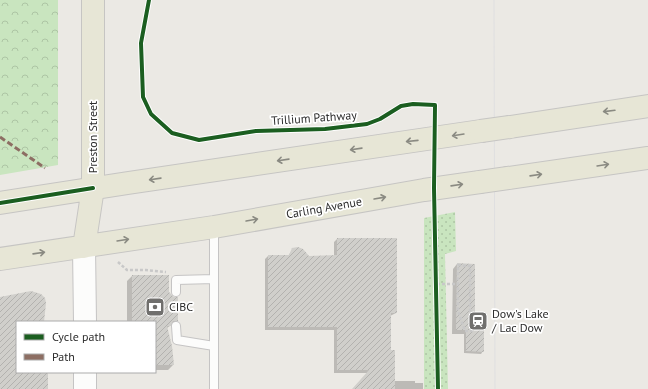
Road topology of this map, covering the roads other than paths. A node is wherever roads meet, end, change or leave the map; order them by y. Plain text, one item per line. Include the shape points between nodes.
1 (93, 0) edge
2 (648, 106) edge
3 (648, 158) edge
4 (93, 188) junction
5 (0, 203) edge
6 (214, 227) junction
7 (84, 247) junction
8 (0, 259) edge
9 (214, 279) junction
10 (176, 292) dead end
11 (85, 321) edge
12 (176, 326) dead end
13 (214, 346) junction
14 (85, 373) edge
15 (85, 389) edge
16 (214, 389) edge

1 - 4 main road, Preston Street
2 -> 4 main road, bridge
6 -> 3 main road, Carling Avenue, bridge via 429,189
4 - 5 main road
4 - 7 main road, Preston Street
7 -> 6 main road, Carling Avenue
6 - 9 lane
8 -> 7 main road, Carling Avenue
7 - 11 main road, Preston Street
9 - 10 lane via 176,280
9 - 13 lane
12 - 13 lane via 177,340
13 - 16 lane
14 - 15 main road

